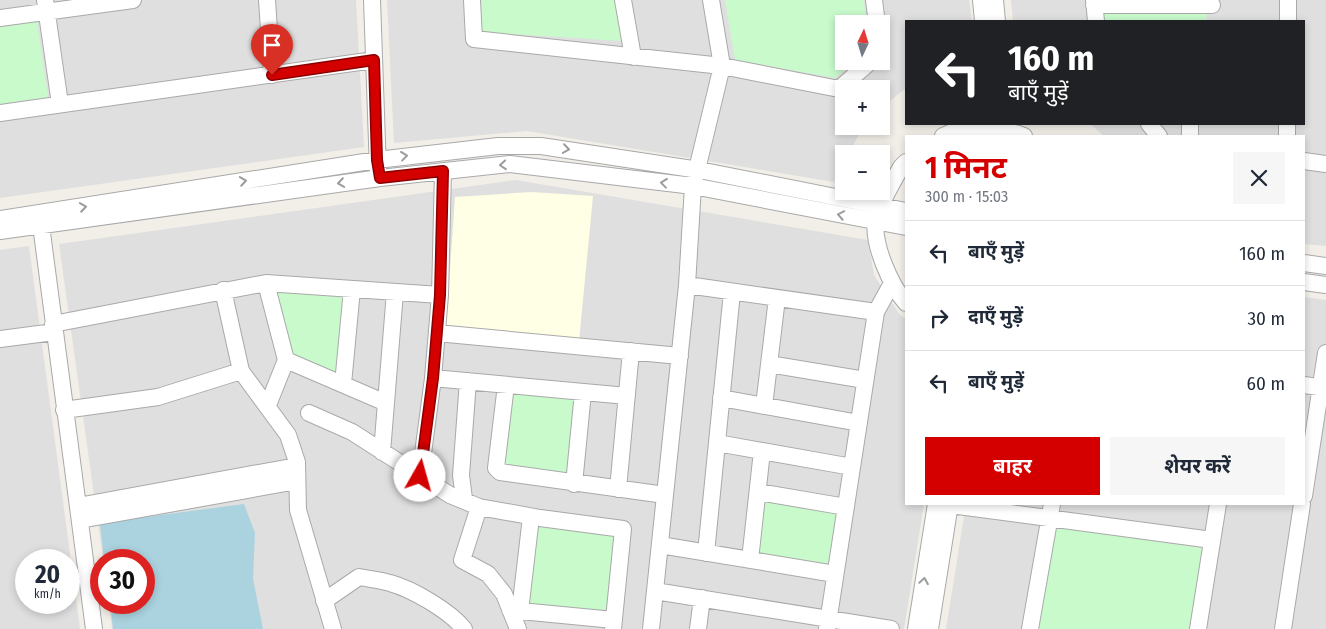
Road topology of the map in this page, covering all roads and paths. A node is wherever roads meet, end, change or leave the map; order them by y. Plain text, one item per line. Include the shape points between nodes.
1 (133, 0) edge
2 (267, 0) edge
3 (372, 0) edge
4 (472, 0) edge
5 (623, 0) edge
6 (711, 0) edge
7 (874, 0) edge
8 (981, 0) edge
9 (995, 0) edge
10 (1288, 0) edge
11 (1094, 2) edge
12 (46, 6) edge
13 (1212, 9) edge
14 (876, 15) edge
15 (0, 18) edge
16 (983, 20) edge
17 (997, 20) edge
18 (1096, 20) edge
19 (1288, 20) edge
20 (633, 56) junction
21 (374, 60) junction
22 (722, 66) junction
23 (861, 70) edge
24 (272, 75) junction
25 (60, 104) junction
26 (0, 113) edge
27 (1150, 125) edge
28 (998, 130) edge
29 (947, 135) edge
30 (1020, 135) edge
31 (1158, 135) edge
32 (377, 160) junction
33 (1305, 161) edge
34 (905, 163) edge
35 (1326, 164) edge
36 (699, 170) junction
37 (443, 171) junction
38 (380, 178) junction
39 (693, 186) junction
40 (905, 211) edge
41 (878, 214) junction
42 (0, 219) edge
43 (39, 220) junction
44 (905, 227) edge
45 (0, 231) edge
46 (1305, 264) edge
47 (1326, 266) edge
48 (1305, 282) edge
49 (266, 283) junction
50 (892, 283) junction
51 (687, 285) junction
52 (1326, 285) edge
53 (352, 289) junction
54 (223, 290) junction
55 (395, 292) junction
56 (732, 292) junction
57 (440, 295) junction
58 (777, 298) junction
59 (905, 302) edge
60 (876, 312) junction
61 (53, 328) junction
62 (437, 333) junction
63 (0, 339) edge
64 (631, 351) junction
65 (1326, 353) edge
66 (680, 356) junction
67 (286, 360) junction
68 (769, 364) junction
69 (241, 371) junction
70 (433, 378) junction
71 (865, 380) junction
72 (468, 381) junction
73 (343, 384) junction
74 (506, 385) junction
75 (1305, 385) edge
76 (1323, 388) edge
77 (583, 392) junction
78 (626, 396) junction
79 (721, 398) junction
80 (386, 403) junction
81 (268, 405) junction
82 (764, 406) junction
83 (64, 410) junction
84 (309, 412) dead end
85 (859, 423) junction
86 (717, 443) junction
87 (762, 451) junction
88 (382, 452) junction
89 (852, 467) junction
90 (297, 474) junction
91 (420, 476) junction
92 (574, 484) junction
93 (618, 489) junction
94 (1305, 490) edge
95 (758, 492) junction
96 (665, 495) junction
97 (464, 499) junction
98 (944, 505) edge
99 (944, 505) edge
100 (959, 505) edge
101 (1218, 505) edge
102 (1302, 505) edge
103 (479, 506) junction
104 (846, 507) junction
105 (1051, 511) edge
106 (79, 513) junction
107 (531, 516) junction
108 (1212, 540) junction
109 (660, 546) junction
110 (706, 553) junction
111 (750, 560) junction
112 (835, 574) junction
113 (655, 591) junction
114 (702, 598) junction
115 (324, 601) junction
116 (515, 610) junction
117 (614, 624) edge
118 (828, 624) edge
119 (94, 629) edge
120 (333, 629) edge
121 (464, 629) edge
122 (518, 629) edge
123 (651, 629) edge
124 (698, 629) edge
125 (891, 629) edge
126 (916, 629) edge
127 (930, 629) edge
128 (1030, 629) edge
129 (1198, 629) edge
130 (1283, 629) edge

1 - 12 street
2 - 24 street
3 - 21 street
4 - 20 street via 474,39
5 - 20 street
6 - 22 street
7 - 14 street
8 - 16 street
9 - 17 street
10 - 19 street
11 - 13 street
11 - 18 street
12 - 15 street
12 - 25 street
20 - 22 street
21 - 24 street
21 - 32 street
22 - 23 street via 839,89
22 - 36 street
24 - 25 street
25 - 26 street
27 - 31 street
28 - 29 street via 974,128
28 - 30 street
32 -> 36 street via 498,146 541,146
32 - 38 street
43 -> 32 street
33 - 35 street
34 - 41 street
36 - 39 street
36 - 41 street
37 - 38 street
39 -> 37 street via 510,164
37 - 57 street
38 -> 43 street
41 -> 39 street
39 - 51 street
40 - 41 street
41 - 44 street
41 - 50 street via 882,263
42 - 43 street
43 - 45 street
43 - 61 street
46 - 47 street
48 - 52 street
49 - 53 street
49 - 54 street
49 - 67 street
50 - 59 street
50 - 60 street
51 - 56 street
51 - 66 street
53 - 55 street
53 - 73 street
54 - 61 street
54 - 69 street
55 - 57 street
55 - 80 street
56 - 58 street
56 - 79 street
57 - 62 street
58 - 60 street
58 - 68 street
60 - 71 street
61 - 63 street
61 - 83 street
62 - 64 street
62 - 70 street
64 - 66 street
64 - 78 street
65 - 76 street
66 - 96 street
67 - 73 street
67 - 81 street
68 - 71 street
68 - 82 street
69 - 81 street
69 - 83 street via 158,397
70 - 72 street
70 - 91 street
71 - 85 street
72 - 74 street
72 - 97 street via 461,475
73 - 80 street
74 - 77 street
74 - 92 street via 496,468 500,472
75 - 76 street
76 - 94 street
77 - 78 street
77 - 92 street
78 - 93 street
79 - 82 street
79 - 86 street
80 - 88 street
81 - 90 street via 288,435
82 - 85 street
83 - 106 street
84 - 88 street via 352,432
85 - 89 street
86 - 87 street
86 - 110 street
87 - 89 street
87 - 95 street
88 - 91 street
89 - 104 street
90 - 106 street
90 - 115 street via 298,510
91 - 97 street via 450,495
92 - 93 street
93 - 96 street
95 - 104 street
95 - 111 street
96 - 109 street
97 - 103 street
126 -> 98 street
99 - 127 street
100 - 105 street
101 - 108 street
102 - 130 street
103 - 107 street
103 - 116 street via 462,560 488,574
104 - 112 street
105 - 108 street
105 - 128 street
106 - 119 street
107 - 116 street
107 - 117 street via 623,529
108 - 129 street
109 - 110 street
109 - 113 street
110 - 111 street
111 - 112 street
112 - 118 street
113 - 114 street
113 - 123 street
114 - 118 street
114 - 124 street
115 - 120 street
115 - 121 street via 359,577 391,583 427,600
116 - 117 street
116 - 122 street
118 - 125 street

